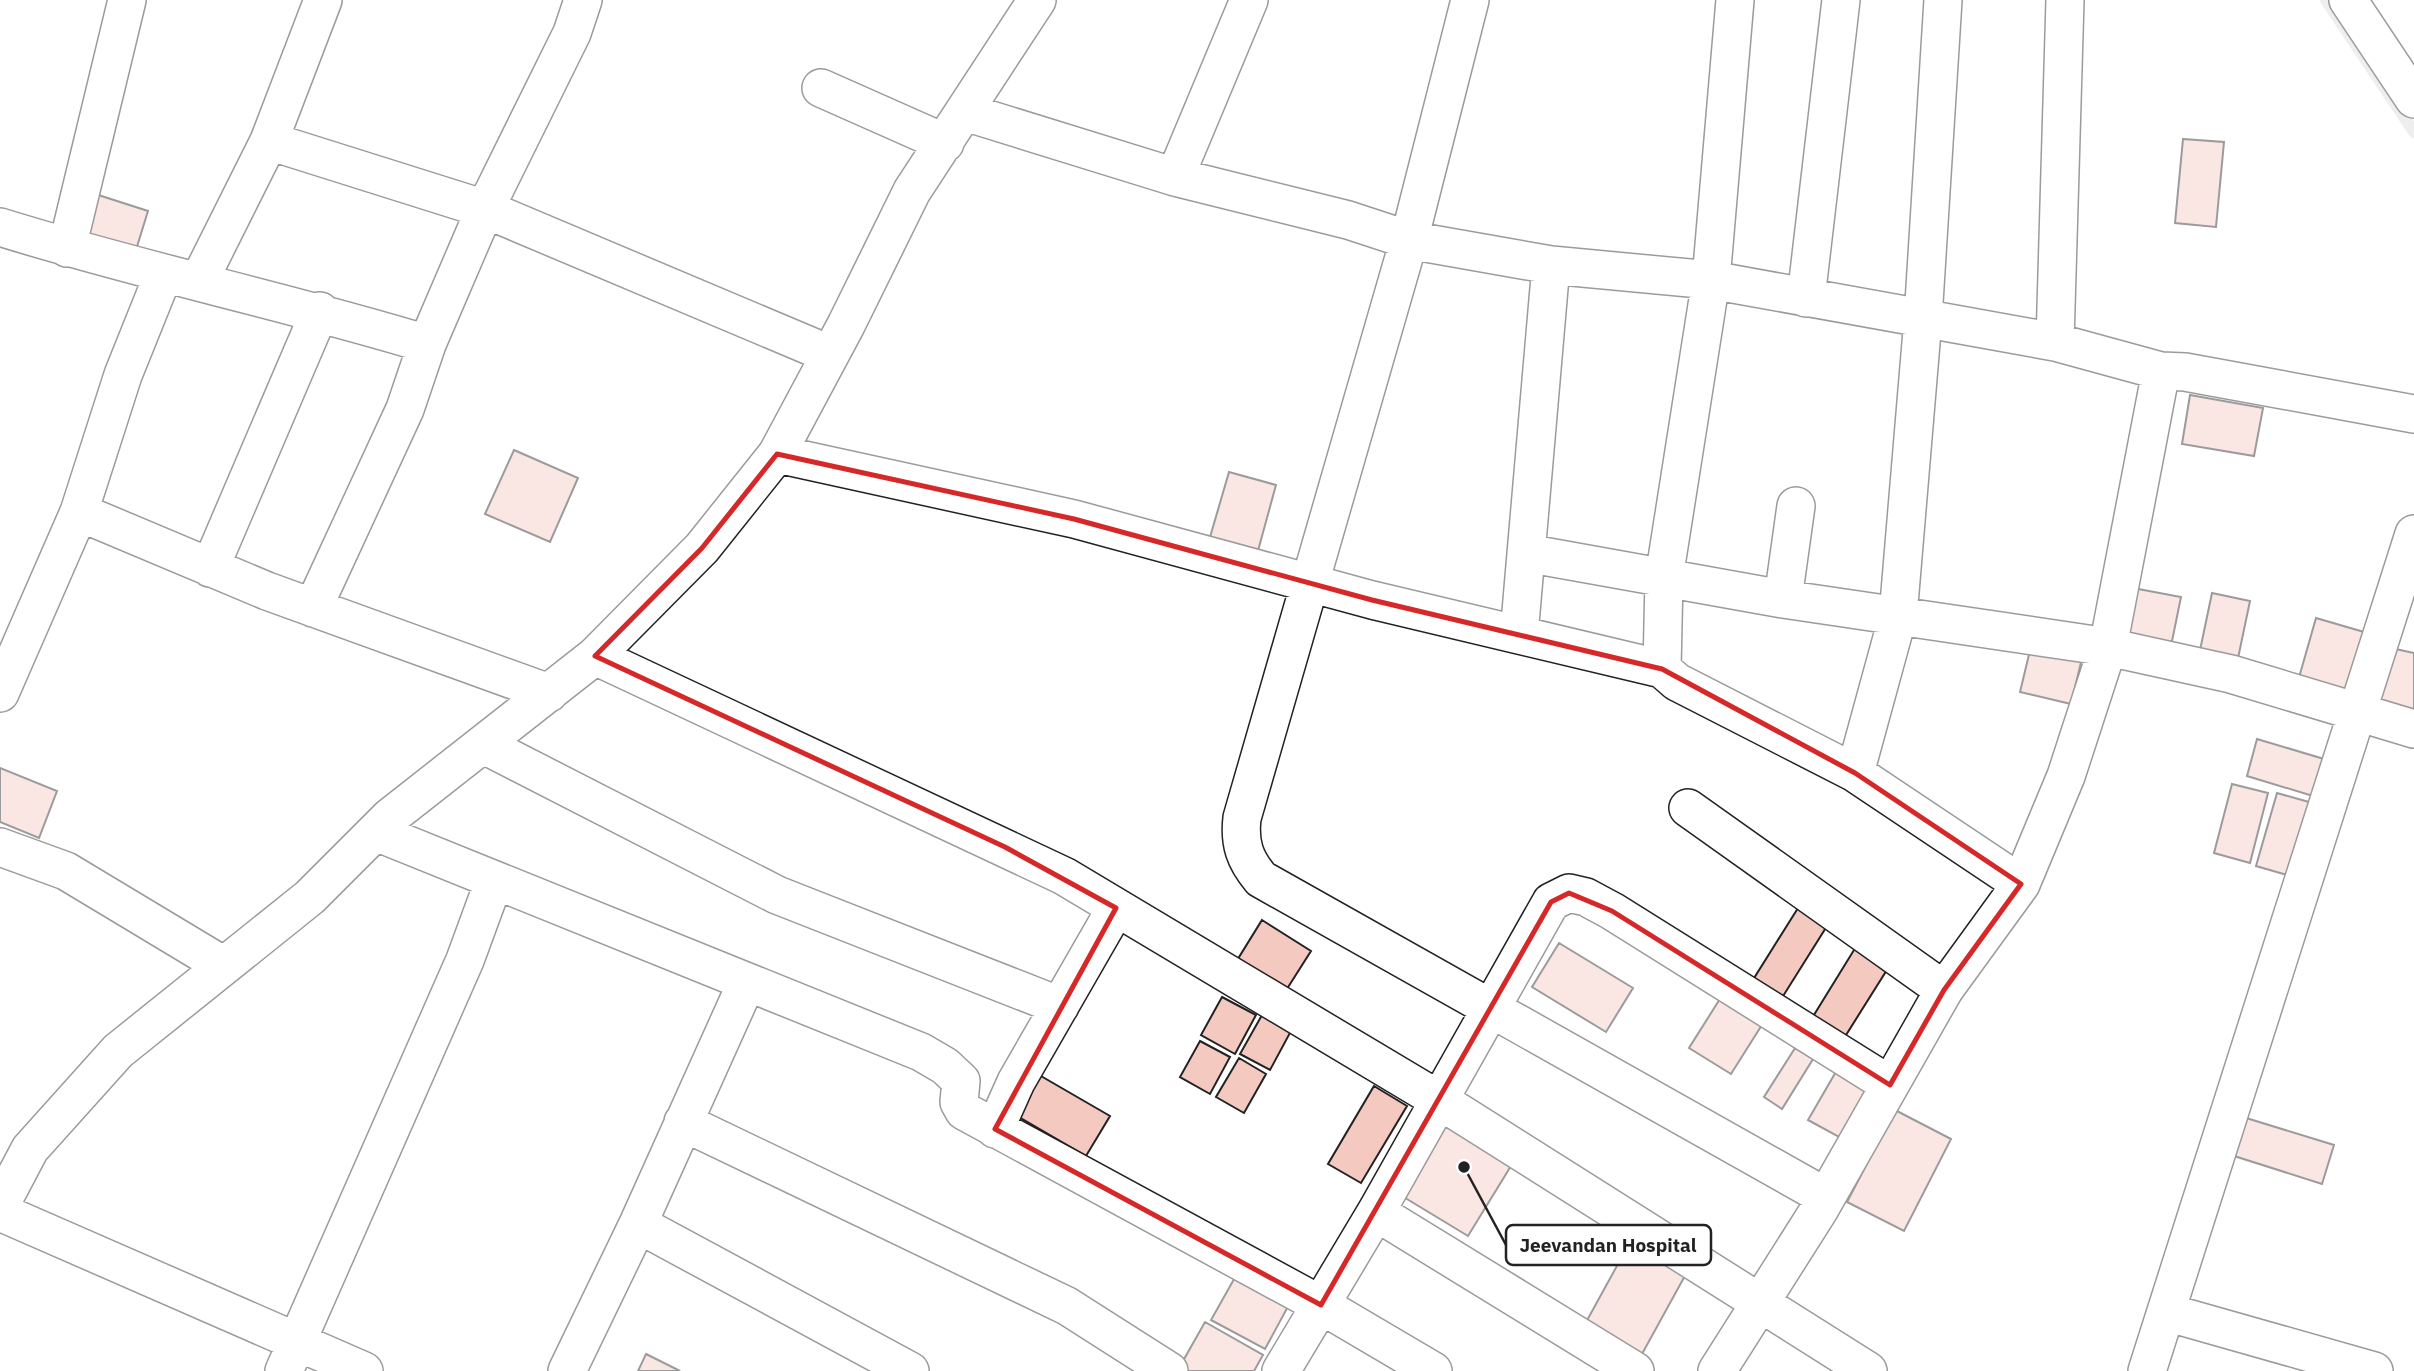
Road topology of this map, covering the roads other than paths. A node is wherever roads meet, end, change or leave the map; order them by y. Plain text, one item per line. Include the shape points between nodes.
1 (127, 0) edge
2 (323, 0) edge
3 (583, 0) edge
4 (1037, 0) edge
5 (1249, 0) edge
6 (1470, 0) edge
7 (1735, 0) edge
8 (1841, 0) edge
9 (1943, 0) edge
10 (2065, 0) edge
11 (2348, 0) edge
12 (821, 88) dead end
13 (2414, 99) edge
14 (965, 112) junction
15 (269, 141) junction
16 (945, 143) junction
17 (1175, 177) junction
18 (485, 209) junction
19 (0, 227) edge
20 (1409, 240) junction
21 (67, 248) junction
22 (1551, 265) junction
23 (181, 277) junction
24 (1710, 280) junction
25 (1805, 298) junction
26 (320, 311) junction
27 (1923, 319) junction
28 (2055, 342) junction
29 (427, 344) junction
30 (830, 354) junction
31 (2161, 371) junction
32 (2414, 414) edge
33 (777, 454) junction
34 (1796, 506) dead end
35 (79, 512) junction
36 (2414, 534) edge
37 (1526, 553) junction
38 (210, 568) junction
39 (1664, 578) junction
40 (1311, 583) junction
41 (1783, 600) junction
42 (313, 608) junction
43 (1898, 616) junction
44 (1519, 635) junction
45 (2108, 647) junction
46 (595, 656) junction
47 (1662, 669) junction
48 (0, 693) edge
49 (549, 693) junction
50 (2358, 710) junction
51 (2414, 729) edge
52 (484, 745) junction
53 (1855, 773) junction
54 (1688, 808) dead end
55 (376, 832) junction
56 (0, 847) edge
57 (494, 881) junction
58 (2021, 884) junction
59 (1116, 908) junction
60 (224, 966) junction
61 (746, 984) junction
62 (1944, 990) junction
63 (1060, 1006) junction
64 (1493, 1008) junction
65 (1890, 1085) junction
66 (1439, 1100) junction
67 (683, 1122) junction
68 (995, 1129) junction
69 (5, 1184) edge
70 (1826, 1197) junction
71 (0, 1212) edge
72 (1376, 1212) junction
73 (638, 1224) junction
74 (1760, 1302) junction
75 (1321, 1304) junction
76 (2166, 1312) junction
77 (290, 1357) edge
78 (364, 1371) edge
79 (567, 1371) edge
80 (910, 1371) edge
81 (1168, 1371) edge
82 (1281, 1371) edge
83 (1433, 1371) edge
84 (1634, 1371) edge
85 (1717, 1371) edge
86 (1868, 1371) edge
87 (2147, 1371) edge
88 (2374, 1371) edge

1 - 21 street
2 - 15 street
3 - 18 street via 572,33
4 - 14 street
5 - 17 street
6 - 20 street
7 - 24 street
8 - 25 street
9 - 27 street
10 - 28 street
11 - 13 street
12 - 16 street
14 - 16 street
14 - 17 street
15 - 18 street
15 - 23 street
16 - 30 street via 912,191
17 - 20 street
18 - 29 street
18 - 30 street
19 - 21 street
20 - 22 street
20 - 40 street
21 - 23 street
22 - 24 street
22 - 37 street
23 - 26 street
23 - 35 street via 123,375
24 - 25 street
24 - 39 street
25 - 27 street
26 - 29 street
26 - 38 street
27 - 28 street
27 - 43 street
28 - 31 street
29 - 42 street via 405,409
30 - 33 street
31 - 32 street
31 - 45 street
33 - 40 street via 1074,519
33 - 46 street via 702,548
34 - 41 street
35 - 38 street
35 - 48 street
36 - 50 street
37 - 39 street
37 - 44 street
38 - 42 street
39 - 41 street
39 - 47 street
40 - 44 street
40 - 64 street via 1242,818 1243,852 1261,879
41 - 43 street
42 - 49 street
43 - 45 street
43 - 53 street
44 - 47 street
45 - 50 street via 2231,674
45 - 58 street via 2066,776
46 - 49 street
46 - 59 street via 1005,847
47 - 53 street via 1677,682
49 - 52 street
50 - 51 street
50 - 76 street
52 - 55 street
52 - 63 street via 777,895
53 - 58 street
54 - 62 street
55 - 57 street
55 - 60 street via 310,897
56 - 60 street via 66,872
57 - 61 street
57 - 77 street via 465,960
58 - 62 street
59 - 63 street
59 - 66 street
60 - 69 street via 118,1051 30,1149
61 - 67 street
61 - 68 street via 921,1052 961,1081 959,1102 964,1111
62 - 65 street
63 - 68 street
64 - 65 street via 1551,902 1569,893 1612,911
64 - 66 street
64 - 70 street
65 - 70 street
66 - 72 street
66 - 74 street
67 - 73 street
67 - 81 street via 1067,1307
68 - 75 street
70 - 74 street
71 - 77 street
72 - 75 street
72 - 84 street
73 - 79 street
73 - 80 street
74 - 85 street
74 - 86 street
75 - 82 street
75 - 83 street
76 - 87 street
76 - 88 street
77 - 78 street

